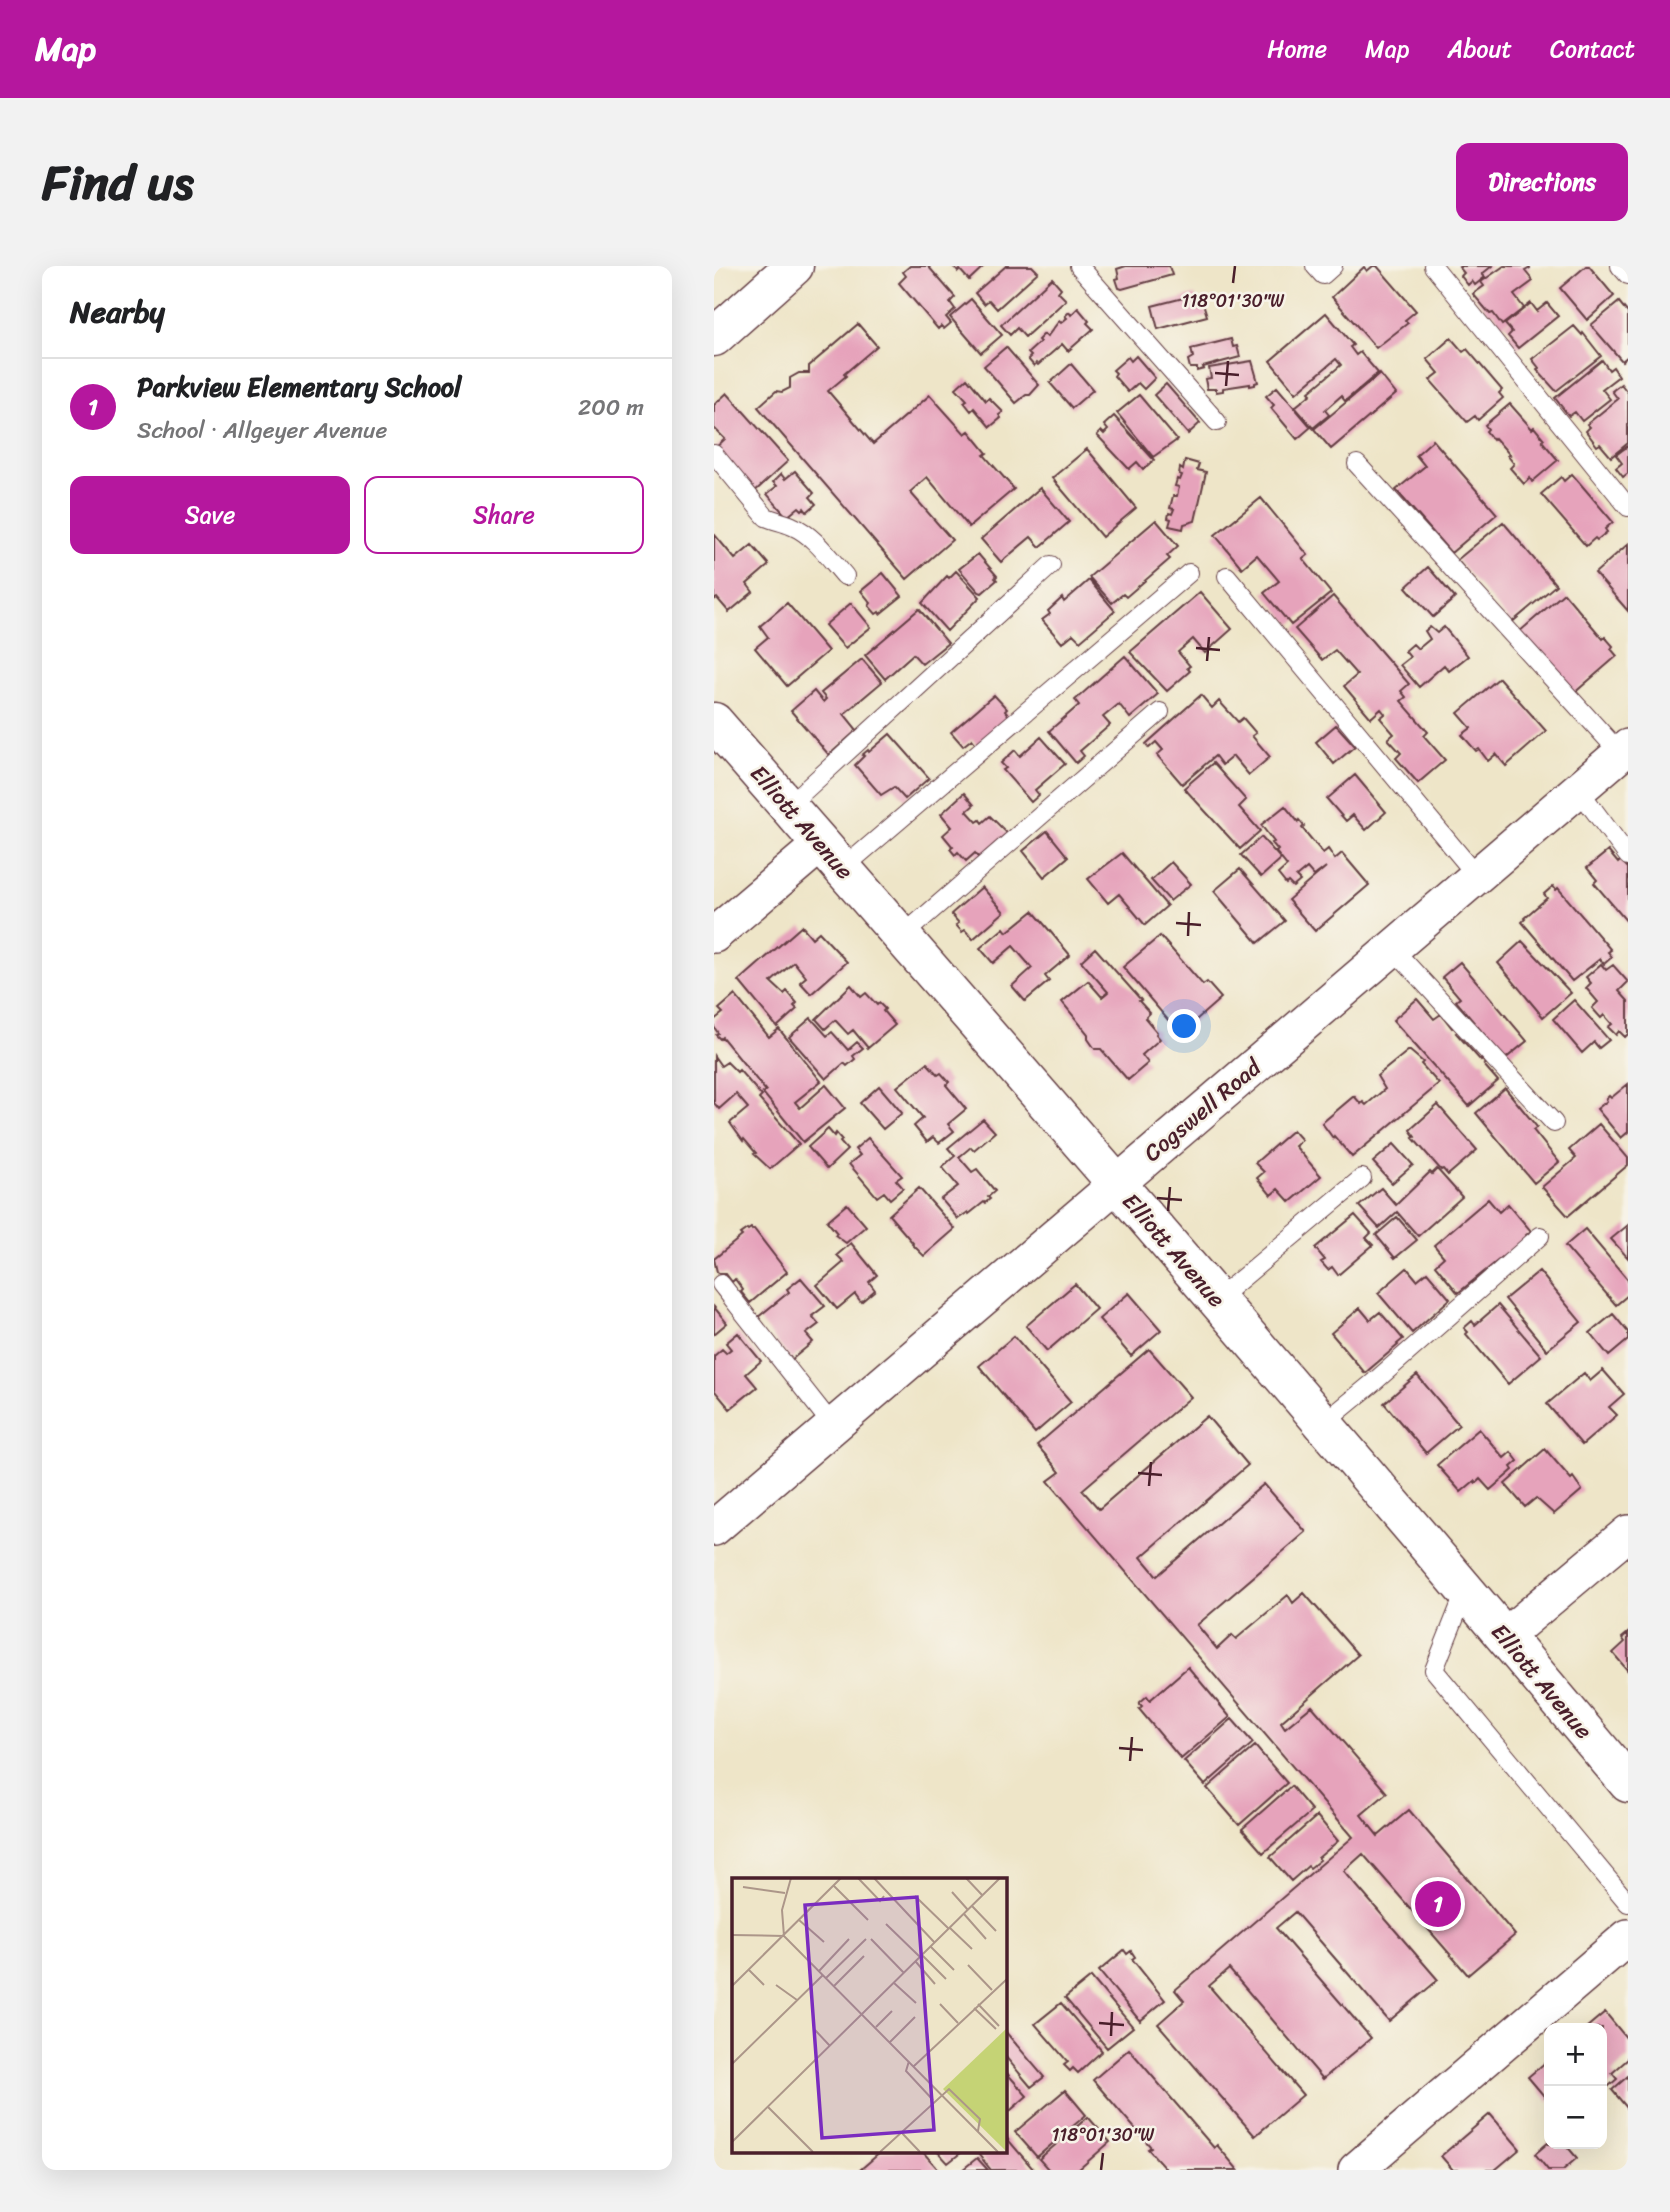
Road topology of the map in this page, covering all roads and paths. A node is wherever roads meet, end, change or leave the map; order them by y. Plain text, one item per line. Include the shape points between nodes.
1 (794, 266) edge
2 (1079, 266) edge
3 (1315, 266) edge
4 (1333, 266) edge
5 (1433, 266) edge
6 (1619, 266) edge
7 (1628, 275) edge
8 (714, 337) edge
9 (1217, 422) dead end
10 (714, 454) edge
11 (1357, 464) dead end
12 (1628, 507) edge
13 (1051, 565) dead end
14 (1189, 573) dead end
15 (845, 576) dead end
16 (1227, 576) dead end
17 (1160, 712) dead end
18 (714, 722) edge
19 (1624, 750) edge
20 (1578, 789) junction
21 (788, 806) junction
22 (832, 856) junction
23 (1628, 856) edge
24 (1477, 876) junction
25 (714, 935) edge
26 (902, 936) junction
27 (1392, 948) junction
28 (1554, 1123) dead end
29 (1362, 1178) dead end
30 (1116, 1183) junction
31 (1540, 1236) dead end
32 (721, 1284) dead end
33 (1216, 1300) junction
34 (1322, 1424) junction
35 (833, 1426) junction
36 (714, 1528) edge
37 (1628, 1533) edge
38 (1466, 1590) junction
39 (1505, 1636) junction
40 (1628, 1783) edge
41 (1628, 1903) edge
42 (1628, 1937) edge
43 (1360, 2168) edge

1 - 8 street
2 - 9 lane
3 - 4 lane via 1322,275
5 - 12 lane
6 - 7 lane
10 - 15 lane via 766,517 808,536
11 - 19 lane
13 - 21 lane
14 - 22 lane
16 - 24 lane
17 - 26 lane
18 - 21 street, Elliott Avenue
19 - 20 street, Cogswell Road
20 - 23 lane
20 - 24 street, Cogswell Road
21 - 22 street, Elliott Avenue
22 - 25 street
22 - 26 street, Elliott Avenue
24 - 27 street, Cogswell Road
26 - 30 street, Elliott Avenue
27 - 28 lane
27 - 30 street, Cogswell Road
29 - 33 lane
30 - 33 street, Elliott Avenue
30 - 35 street, Cogswell Road
31 - 34 lane
32 - 35 lane
33 - 34 street, Elliott Avenue
34 - 38 street, Elliott Avenue
35 - 36 street, Cogswell Road
37 - 39 street
38 - 39 street, Elliott Avenue
38 - 41 lane via 1434,1670
39 - 40 street, Elliott Avenue
42 - 43 street

